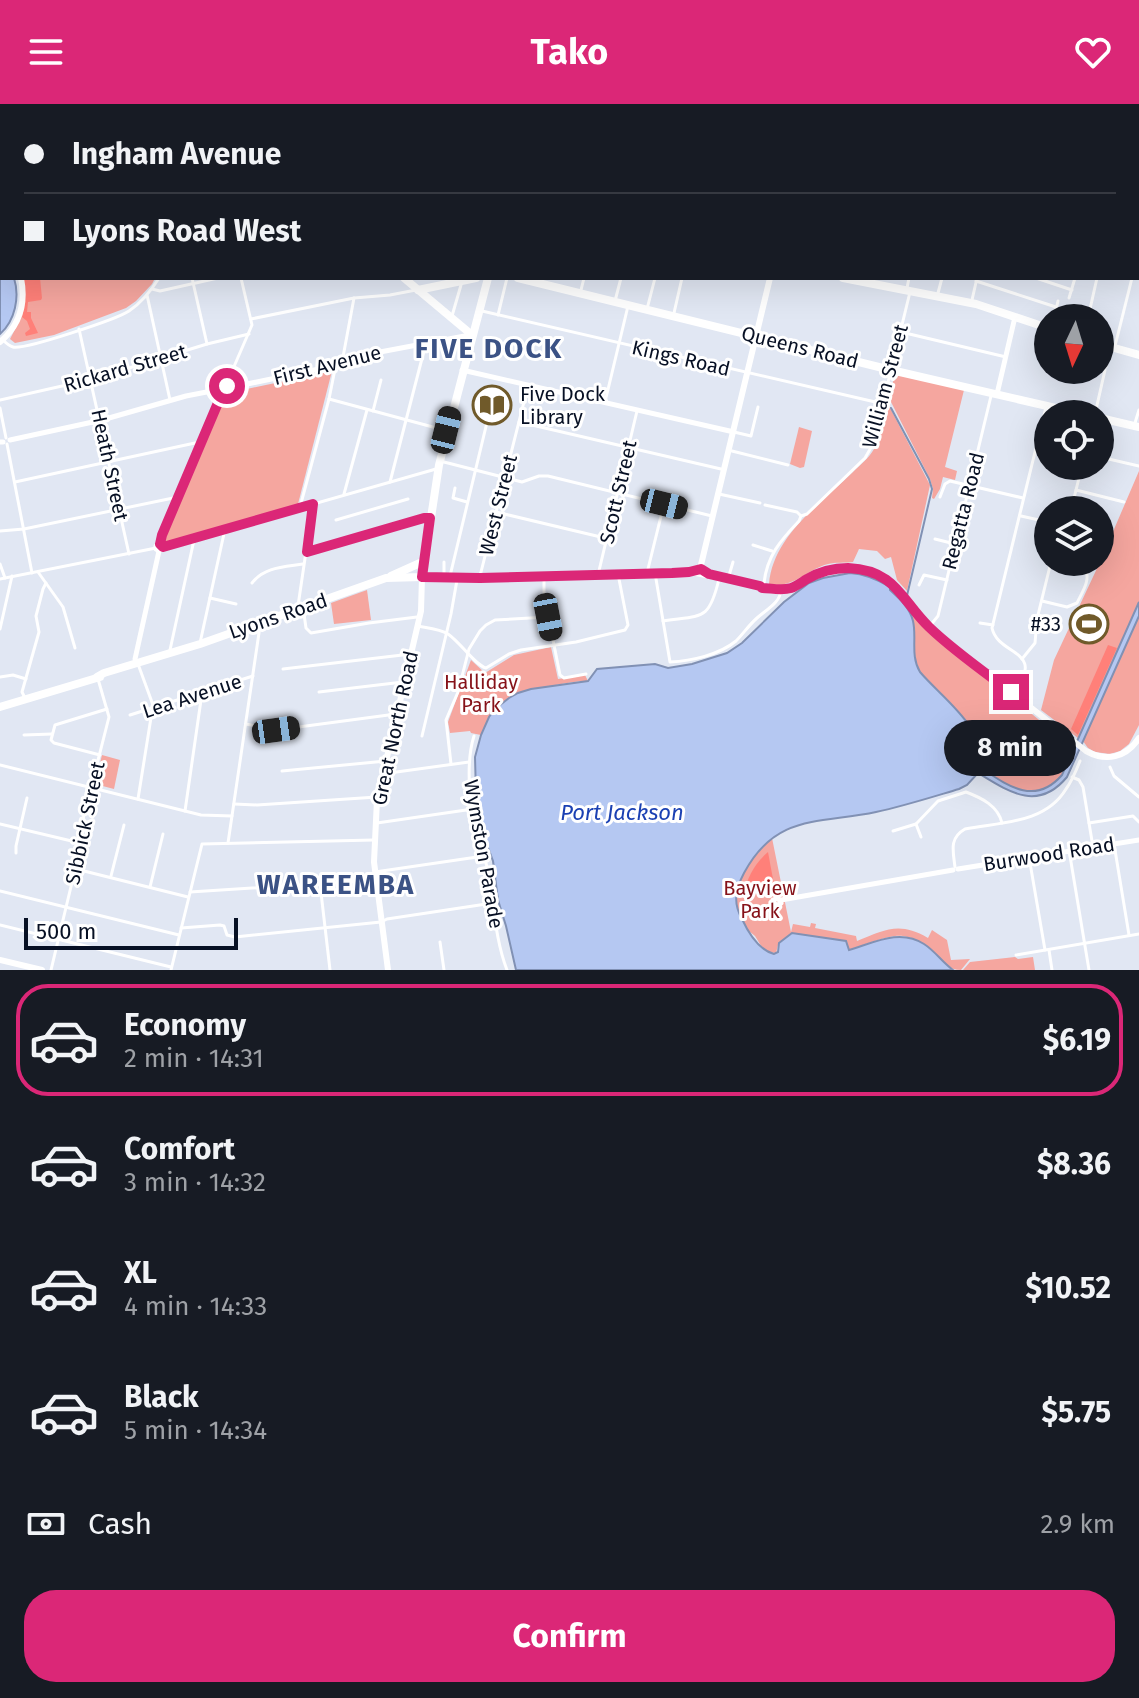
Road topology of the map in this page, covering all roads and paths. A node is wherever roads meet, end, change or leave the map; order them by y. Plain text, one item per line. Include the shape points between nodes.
1 (21, 280) edge
2 (158, 280) edge
3 (192, 280) edge
4 (210, 280) edge
5 (241, 280) edge
6 (406, 280) edge
7 (407, 280) edge
8 (467, 280) edge
9 (487, 280) edge
10 (507, 280) edge
11 (526, 280) edge
12 (583, 280) edge
13 (621, 280) edge
14 (654, 280) edge
15 (682, 280) edge
16 (770, 280) edge
17 (860, 280) edge
18 (874, 280) edge
19 (941, 280) edge
20 (977, 280) edge
21 (980, 280) edge
22 (1042, 280) edge
23 (1074, 280) edge
24 (1097, 280) edge
25 (1131, 280) edge
26 (462, 281) junction
27 (193, 284) junction
28 (909, 286) edge
29 (152, 289) junction
30 (418, 290) junction
31 (1072, 290) junction
32 (405, 292) junction
33 (580, 293) junction
34 (938, 293) junction
35 (147, 295) junction
36 (354, 298) junction
37 (1069, 298) dead end
38 (972, 300) junction
39 (1058, 301) dead end
40 (615, 303) junction
41 (1048, 304) edge
42 (1057, 304) edge
43 (1091, 304) edge
44 (628, 306) junction
45 (478, 310) junction
46 (647, 310) junction
47 (498, 315) junction
48 (673, 316) junction
49 (452, 317) junction
50 (1015, 317) junction
51 (251, 319) junction
52 (1034, 321) edge
53 (1034, 322) edge
54 (79, 329) junction
55 (900, 332) junction
56 (249, 334) junction
57 (472, 335) junction
58 (756, 337) junction
59 (1, 341) edge
60 (426, 343) junction
61 (619, 343) junction
62 (1114, 343) edge
63 (207, 344) junction
64 (1114, 351) edge
65 (1006, 357) junction
66 (1139, 357) edge
67 (161, 358) junction
68 (339, 360) junction
69 (891, 370) junction
70 (463, 371) junction
71 (748, 373) junction
72 (91, 380) junction
73 (381, 380) dead end
74 (528, 386) junction
75 (225, 388) junction
76 (995, 394) junction
77 (329, 399) junction
78 (0, 400) edge
79 (170, 400) junction
80 (605, 402) junction
81 (1034, 403) edge
82 (884, 404) junction
83 (758, 407) dead end
84 (0, 408) edge
85 (367, 410) junction
86 (637, 410) junction
87 (1139, 410) edge
88 (373, 411) junction
89 (489, 414) dead end
90 (100, 420) junction
91 (406, 420) junction
92 (519, 422) junction
93 (1114, 422) edge
94 (1136, 427) edge
95 (447, 430) junction
96 (733, 436) junction
97 (5, 441) edge
98 (201, 444) junction
99 (629, 447) junction
100 (730, 451) junction
101 (1034, 454) edge
102 (1114, 460) edge
103 (109, 462) junction
104 (438, 465) junction
105 (788, 465) dead end
106 (726, 466) junction
107 (1139, 466) edge
108 (475, 470) junction
109 (505, 477) junction
110 (1078, 480) edge
111 (15, 482) junction
112 (390, 482) junction
113 (969, 486) junction
114 (455, 488) dead end
115 (1076, 490) junction
116 (617, 493) junction
117 (344, 494) junction
118 (719, 494) junction
119 (1074, 496) edge
120 (178, 497) junction
121 (940, 497) dead end
122 (1023, 498) junction
123 (408, 499) dead end
124 (467, 502) junction
125 (1124, 502) dead end
126 (313, 504) junction
127 (664, 504) junction
128 (300, 507) junction
129 (119, 508) junction
130 (496, 512) junction
131 (1019, 515) junction
132 (714, 516) junction
133 (801, 516) junction
134 (429, 518) junction
135 (1034, 519) edge
136 (336, 520) dead end
137 (24, 529) junction
138 (225, 529) junction
139 (0, 531) edge
140 (195, 538) junction
141 (606, 539) junction
142 (935, 539) dead end
143 (955, 544) junction
144 (753, 545) dead end
145 (159, 548) junction
146 (773, 551) junction
147 (307, 552) junction
148 (129, 554) junction
149 (444, 562) dead end
150 (733, 562) dead end
151 (420, 563) junction
152 (0, 564) edge
153 (304, 564) junction
154 (702, 570) junction
155 (38, 572) junction
156 (32, 573) junction
157 (651, 573) junction
158 (618, 574) junction
159 (598, 575) junction
160 (12, 576) junction
161 (544, 576) junction
162 (719, 576) junction
163 (1047, 576) edge
164 (1088, 576) edge
165 (391, 577) junction
166 (421, 577) junction
167 (450, 577) junction
168 (2, 578) edge
169 (480, 578) junction
170 (728, 579) junction
171 (947, 580) junction
172 (46, 583) junction
173 (252, 583) dead end
174 (763, 585) junction
175 (919, 585) dead end
176 (781, 590) junction
177 (210, 598) junction
178 (1041, 601) junction
179 (236, 604) dead end
180 (300, 608) junction
181 (419, 617) junction
182 (548, 617) junction
183 (663, 621) junction
184 (259, 623) junction
185 (980, 623) dead end
186 (993, 625) junction
187 (417, 626) junction
188 (929, 627) junction
189 (1036, 627) junction
190 (1028, 628) dead end
191 (0, 629) edge
192 (447, 633) junction
193 (200, 644) junction
194 (553, 644) junction
195 (75, 648) dead end
196 (469, 652) junction
197 (169, 653) junction
198 (411, 654) junction
199 (1022, 659) junction
200 (138, 664) junction
201 (283, 669) dead end
202 (586, 674) dead end
203 (253, 676) junction
204 (0, 677) edge
205 (97, 677) junction
206 (26, 679) junction
207 (404, 682) junction
208 (319, 692) dead end
209 (202, 693) junction
210 (1013, 693) junction
211 (25, 699) junction
212 (0, 707) edge
213 (107, 709) junction
214 (153, 709) junction
215 (396, 714) junction
216 (130, 715) dead end
217 (246, 724) junction
218 (52, 734) junction
219 (24, 735) dead end
220 (422, 736) dead end
221 (474, 736) dead end
222 (1139, 738) edge
223 (100, 755) junction
224 (386, 761) junction
225 (1080, 761) dead end
226 (469, 762) junction
227 (451, 764) junction
228 (0, 765) edge
229 (1110, 767) dead end
230 (282, 771) dead end
231 (382, 774) junction
232 (1072, 777) junction
233 (91, 787) junction
234 (377, 797) junction
235 (1139, 797) edge
236 (27, 798) dead end
237 (138, 799) junction
238 (234, 804) junction
239 (473, 809) junction
240 (1046, 810) junction
241 (185, 811) junction
242 (1050, 815) dead end
243 (232, 816) junction
244 (1139, 822) edge
245 (1002, 823) junction
246 (1089, 823) junction
247 (0, 824) edge
248 (375, 824) junction
249 (916, 824) junction
250 (124, 825) dead end
251 (19, 829) junction
252 (893, 831) dead end
253 (163, 834) dead end
254 (921, 837) dead end
255 (374, 840) junction
256 (1139, 840) edge
257 (80, 843) junction
258 (228, 843) junction
259 (1114, 844) junction
260 (1093, 847) junction
261 (1069, 850) junction
262 (16, 853) dead end
263 (484, 856) junction
264 (1029, 857) junction
265 (956, 868) junction
266 (76, 869) junction
267 (377, 876) junction
268 (111, 878) junction
269 (320, 884) junction
270 (150, 887) junction
271 (0, 891) edge
272 (189, 894) junction
273 (781, 900) dead end
274 (493, 903) junction
275 (66, 907) junction
276 (382, 921) junction
277 (0, 925) edge
278 (181, 928) junction
279 (324, 928) junction
280 (1139, 934) edge
281 (179, 935) junction
282 (1129, 936) junction
283 (58, 940) junction
284 (440, 942) dead end
285 (1085, 944) junction
286 (1047, 950) junction
287 (1016, 955) dead end
288 (0, 960) edge
289 (171, 969) edge
290 (42, 970) edge
291 (51, 970) edge
292 (330, 970) edge
293 (390, 970) edge
294 (444, 970) edge
295 (507, 970) edge
296 (1052, 970) edge
297 (1089, 970) edge

1 - 59 main road via 22,310
2 - 29 street
3 - 27 street
4 - 27 street
5 - 51 street
6 - 32 street
7 - 30 main road
8 - 26 main road
9 - 45 main road, Great North Road
10 - 47 street
11 - 33 main road, Queens Road
12 - 33 street
13 - 40 street
14 - 46 street
15 - 48 street
16 - 58 main road
17 - 28 main road
18 - 28 main road
19 - 34 street
20 - 38 street
21 - 41 street
22 - 31 street
23 - 31 street
24 - 43 street
25 - 62 street
26 - 30 main road
26 - 49 street
27 - 29 street
27 - 63 street
28 - 34 main road
28 - 50 main road
28 - 55 street, William Street
29 - 35 street
30 - 32 street
30 - 49 main road
31 - 37 street
32 - 36 street
33 - 40 main road, Queens Road
34 - 38 main road
35 - 54 street via 128,312
35 - 67 street
36 - 51 street
36 - 68 street
38 - 52 main road
39 - 42 street
40 - 44 main road, Queens Road
44 - 46 main road, Queens Road
44 - 61 street
45 - 47 street, Kings Road
45 - 57 main road, Great North Road
46 - 48 main road, Queens Road
47 - 61 street, Kings Road
48 - 58 main road, Queens Road
49 - 57 main road
50 - 53 main road
50 - 65 street, Regatta Road
51 - 56 street
54 - 59 street via 19,347
54 - 72 street, Heath Street
55 - 65 street
55 - 69 street, William Street
56 - 63 street, Rickard Street
56 - 75 street
57 - 60 street, First Avenue
57 - 70 main road, Great North Road
58 - 69 main road, Queens Road
58 - 71 main road
60 - 68 street, First Avenue
60 - 91 street
61 - 71 street, Kings Road
61 - 80 street
63 - 67 street, Rickard Street
64 - 66 main road
65 - 76 street, Regatta Road
67 - 72 street, Rickard Street
67 - 79 street
68 - 75 street, First Avenue
68 - 77 street
69 - 76 main road, Queens Road
69 - 82 street, William Street
70 - 74 street
70 - 95 main road, Great North Road
71 - 82 street, Kings Road
71 - 96 main road
72 - 78 street, Rickard Street
72 - 90 street, Heath Street
73 - 88 street
74 - 80 street
74 - 92 street, West Street
75 - 79 street, First Avenue
75 - 98 street
76 - 81 main road, Queens Road
76 - 113 street, Regatta Road
77 - 85 street
77 - 128 street
79 - 90 street, First Avenue
80 - 86 street
82 - 133 street, William Street via 865,458
83 - 96 street via 751,436
84 - 97 street
85 - 88 street
85 - 117 street
86 - 96 street
86 - 99 street, Scott Street
87 - 94 street
88 - 91 street
89 - 108 street
90 - 97 street, First Avenue
90 - 103 street, Heath Street
91 - 95 street
91 - 112 street
92 - 99 street
92 - 109 street, West Street
93 - 94 main road
95 - 104 main road, Great North Road
96 - 100 main road
97 - 111 street
98 - 103 street
98 - 120 street
99 - 106 street
99 - 116 street, Scott Street
100 - 105 street
100 - 106 main road
101 - 122 street
102 - 107 street
103 - 111 street
103 - 129 street, Heath Street
104 - 108 street
104 - 112 street
104 - 134 main road, Great North Road
106 - 118 main road
108 - 109 street
108 - 124 street
109 - 116 street via 524,482 548,476
109 - 130 street, West Street
110 - 115 street
111 - 137 street
112 - 117 street
113 - 121 street via 948,482
113 - 122 street
113 - 143 street, Regatta Road
114 - 124 street via 453,498
115 - 119 street
115 - 125 street
116 - 127 street
116 - 141 street, Scott Street
117 - 126 street
118 - 132 main road
118 - 133 street
120 - 129 street
120 - 145 street
122 - 131 street
123 - 136 street
124 - 167 street
126 - 128 street
126 - 147 street
127 - 132 street
127 - 157 street
128 - 138 street
129 - 137 street
129 - 148 street, Heath Street
130 - 141 street
130 - 169 street, West Street
131 - 135 street
131 - 186 street
132 - 154 main road
133 - 146 street, William Street
134 - 147 street
134 - 151 main road, Great North Road
134 - 166 main road, Great North Road
137 - 139 street
137 - 156 street
138 - 140 street
138 - 177 street
140 - 145 street
140 - 197 street
141 - 159 street, Scott Street
142 - 143 street
143 - 171 street, Regatta Road
144 - 146 street
145 - 148 street
145 - 200 street
146 - 174 street, William Street
147 - 153 street
148 - 155 street
149 - 167 street
150 - 170 street
151 - 165 main road
151 - 166 main road, Great North Road
152 - 168 street
153 - 173 street via 267,570
153 - 180 street
154 - 157 main road
154 - 162 main road
155 - 156 street
155 - 172 street
156 - 160 street
157 - 158 main road
157 - 183 street
158 - 159 main road
158 - 194 street via 627,628
159 - 161 main road
160 - 168 street
160 - 191 street
161 - 169 main road
161 - 182 street
162 - 170 main road
162 - 183 street via 707,610
163 - 178 street
164 - 178 street via 1077,603 1067,607
165 - 166 main road, Lyons Road
165 - 180 main road, Lyons Road
166 - 167 main road
166 - 181 main road, Great North Road
167 - 169 main road
167 - 192 street via 458,584
170 - 174 main road
171 - 175 street via 924,575
171 - 188 street, Regatta Road via 938,616
172 - 195 street via 63,607
172 - 206 street
174 - 176 main road
176 - 183 street via 779,600 735,641 695,659 670,662
176 - 188 main road via 820,573 862,570 895,586
177 - 179 street
177 - 193 street
178 - 189 street
180 - 181 street via 311,633
180 - 184 main road, Lyons Road
181 - 187 main road, Great North Road
182 - 194 street
182 - 196 street via 492,621
184 - 193 main road, Lyons Road
184 - 203 street
185 - 186 street
186 - 199 street via 995,636
187 - 192 street
187 - 198 main road, Great North Road
188 - 210 main road
189 - 190 street
189 - 199 street via 1035,643
192 - 196 street
192 - 220 street
193 - 197 main road, Lyons Road
194 - 196 street via 509,654 484,668
194 - 202 street via 560,675
196 - 227 street via 446,720
197 - 200 main road, Lyons Road
198 - 201 street
198 - 207 main road, Great North Road
199 - 210 street via 1025,675
200 - 205 main road, Lyons Road
200 - 214 street
203 - 209 street, Lea Avenue
203 - 217 street
204 - 206 street
205 - 211 main road, Lyons Road
205 - 213 street, Sibbick Street
206 - 211 street
207 - 208 street
207 - 215 main road, Great North Road
209 - 214 street, Lea Avenue
209 - 241 street
210 - 222 main road via 1099,757 1128,750
211 - 212 main road, Lyons Road
213 - 218 street via 55,725
213 - 223 street, Sibbick Street
214 - 216 street, Lea Avenue
214 - 237 street
215 - 217 street via 276,730
215 - 224 main road, Great North Road
217 - 238 street
218 - 219 street
218 - 223 street via 54,743
221 - 226 street, Wymston Parade
223 - 233 street, Sibbick Street
224 - 230 street
224 - 231 main road, Great North Road
225 - 232 street
226 - 227 street
226 - 239 street, Wymston Parade
227 - 231 street
228 - 233 street
229 - 235 street
231 - 234 main road, Great North Road
232 - 240 street
232 - 246 street via 1081,783
233 - 237 street
233 - 257 street, Sibbick Street
234 - 238 street
234 - 248 main road, Great North Road
236 - 251 street
237 - 241 street
238 - 243 street
239 - 248 street
239 - 263 street, Wymston Parade
240 - 242 street
240 - 245 street
241 - 243 street
243 - 258 street
244 - 246 street via 1133,816
245 - 249 street via 996,808 966,792 938,801
245 - 265 street via 957,833 952,845
246 - 260 street
247 - 251 street
248 - 255 main road, Great North Road
249 - 252 street
249 - 254 street
250 - 268 street
251 - 257 street
251 - 262 street
253 - 270 street
255 - 258 street
255 - 267 main road, Great North Road
256 - 259 street, Burwood Road
257 - 266 street, Sibbick Street
258 - 272 street via 202,844
259 - 260 street, Burwood Road
259 - 282 street
260 - 261 street, Burwood Road
261 - 264 street, Burwood Road
261 - 285 street
263 - 267 street
263 - 274 street, Wymston Parade
264 - 265 street, Burwood Road
264 - 286 street
265 - 273 street, Burwood Road
266 - 268 street
266 - 275 street, Sibbick Street
267 - 269 street
267 - 276 main road, Great North Road
268 - 270 street
269 - 272 street
269 - 279 street
270 - 272 street
271 - 275 street
272 - 278 street
274 - 276 street
274 - 295 street, Wymston Parade
275 - 281 street
275 - 283 street, Sibbick Street
276 - 279 street
276 - 293 main road, Great North Road
277 - 283 street
278 - 279 street via 222,925 233,937
278 - 281 street
279 - 292 street
280 - 282 street
281 - 289 street
282 - 285 street
283 - 289 street
283 - 291 street, Sibbick Street
284 - 294 street
285 - 286 street
285 - 297 street
286 - 287 street
286 - 296 street
288 - 290 main road

